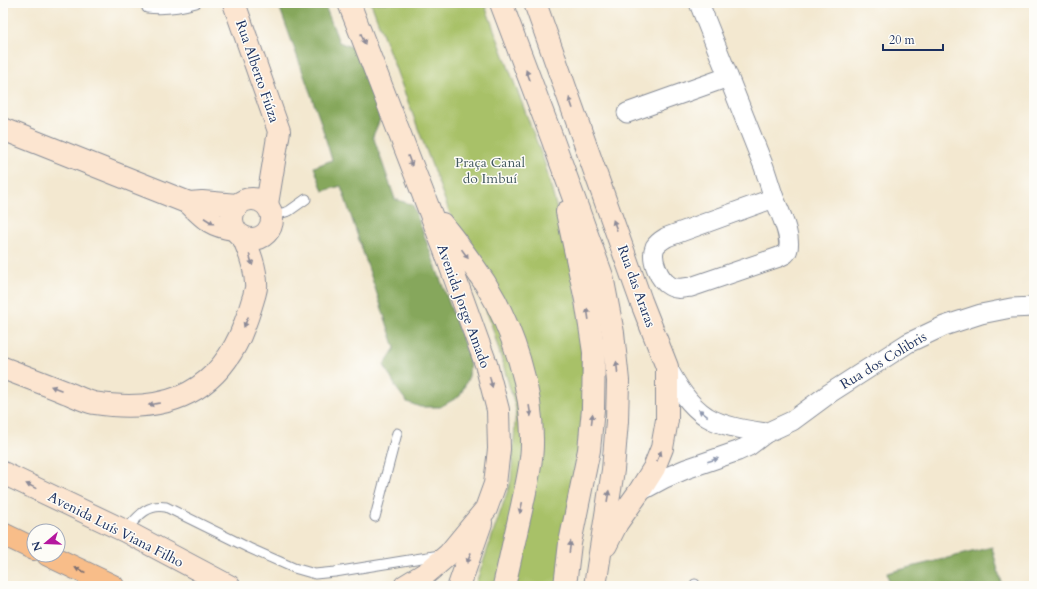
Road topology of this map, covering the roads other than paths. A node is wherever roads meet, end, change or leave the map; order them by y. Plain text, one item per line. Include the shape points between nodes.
1 (196, 3) edge
2 (234, 3) edge
3 (349, 3) edge
4 (501, 3) edge
5 (535, 3) edge
6 (699, 3) edge
7 (150, 6) edge
8 (728, 77) junction
9 (627, 113) dead end
10 (3, 129) edge
11 (552, 138) junction
12 (273, 163) junction
13 (774, 198) junction
14 (306, 199) dead end
15 (425, 201) junction
16 (188, 203) junction
17 (241, 203) junction
18 (269, 210) junction
19 (239, 233) junction
20 (1034, 307) edge
21 (667, 367) junction
22 (3, 368) edge
23 (397, 433) dead end
24 (766, 433) junction
25 (3, 473) edge
26 (639, 492) junction
27 (486, 509) junction
28 (375, 517) dead end
29 (125, 531) junction
30 (3, 534) edge
31 (26, 545) edge
32 (449, 554) junction
33 (598, 562) junction
34 (65, 563) edge
35 (113, 586) edge
36 (228, 586) edge
37 (404, 586) edge
38 (459, 586) edge
39 (504, 586) edge
40 (565, 586) edge
41 (595, 586) edge

1 - 7 lane via 165,10
2 - 12 main road, Rua Alberto Fiúza via 279,131
3 -> 15 main road, Avenida Jorge Amado
11 -> 4 main road
21 -> 5 main road, Rua das Araras
6 - 8 street
8 - 9 street
8 - 13 street
10 - 16 main road
33 -> 11 main road via 613,470 617,421 618,381 614,339 602,276
40 -> 11 main road via 570,543 589,450 594,352 586,300
12 - 17 main road, Rua Alberto Fiúza
12 - 18 main road, Rua Alberto Fiúza
13 - 13 street via 660,241 653,256 661,278 669,286 678,289 692,287 786,254 789,247 788,236
14 - 18 lane via 289,211
15 -> 27 main road, Avenida Jorge Amado via 486,364 498,410 499,450 495,484
15 -> 39 main road via 485,284 513,342 526,387 532,418 530,470
16 - 17 main road
16 -> 19 main road via 208,221
17 - 18 main road via 256,199 262,201
17 - 19 main road via 232,217 232,223
18 - 19 main road via 272,222 261,238 255,240
19 -> 22 main road via 253,266 257,284 248,317 237,342 222,366 193,392 172,400 133,407 92,402
20 - 24 street, Rua dos Colibris via 1011,308 981,314 944,326 908,342 830,392 792,420
24 -> 21 street via 741,429 707,417 681,392
26 -> 21 main road, Rua das Araras via 654,468 662,448 667,420
23 - 28 lane
26 -> 24 street, Rua dos Colibris via 686,469 750,446
29 -> 25 main road, Avenida Luís Viana Filho
26 - 33 main road, Rua das Araras via 617,523
27 - 32 main road, Avenida Jorge Amado
27 -> 38 main road
29 - 32 lane via 143,512 158,506 166,507 248,548 294,568 315,574
29 - 36 main road, Avenida Luís Viana Filho
30 - 31 highway
32 - 37 main road, Avenida Jorge Amado via 428,572
33 - 41 main road
35 -> 34 highway

